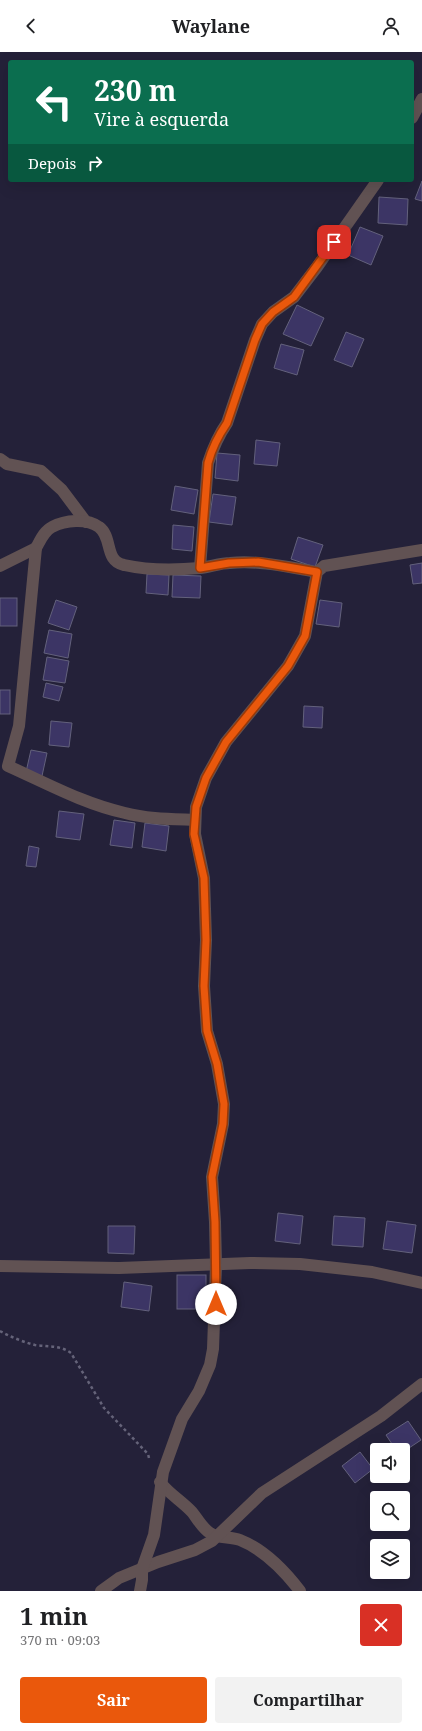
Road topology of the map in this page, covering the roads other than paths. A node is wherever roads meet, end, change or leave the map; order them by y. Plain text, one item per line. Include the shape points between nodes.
1 (422, 100) edge
2 (414, 114) edge
3 (377, 182) edge
4 (0, 459) edge
5 (86, 522) junction
6 (36, 548) junction
7 (422, 550) edge
8 (0, 566) edge
9 (200, 568) junction
10 (317, 572) junction
11 (195, 820) junction
12 (216, 1265) junction
13 (0, 1266) edge
14 (422, 1283) edge
15 (422, 1384) edge
16 (160, 1482) junction
17 (217, 1536) junction
18 (142, 1569) junction
19 (101, 1591) edge
20 (140, 1591) edge
21 (300, 1591) edge

1 - 2 street
3 - 9 street via 294,297 273,312 262,324 227,423 220,432 208,463
4 - 5 street via 7,464 41,471 62,490
5 - 6 street via 69,521 52,527 42,536
5 - 9 street via 99,526 106,534 110,554 115,562 152,568
6 - 8 street
6 - 11 street via 19,726 8,766 86,800 124,813
7 - 10 street via 324,566
9 - 10 street via 258,562
10 - 11 street via 305,636 288,666 226,742 206,778 196,807
11 - 12 street via 194,834 204,878 204,986 207,1031 217,1064 224,1104 212,1177
12 - 13 street via 119,1268
12 - 14 street via 300,1264 372,1272
12 - 16 street via 214,1349 210,1365 199,1391 182,1419
15 - 17 street via 381,1416 262,1494
16 - 17 street
16 - 18 street via 154,1535
17 - 18 street via 195,1550
17 - 21 street via 238,1539 249,1544 281,1567
18 - 19 street via 119,1578
18 - 20 street

